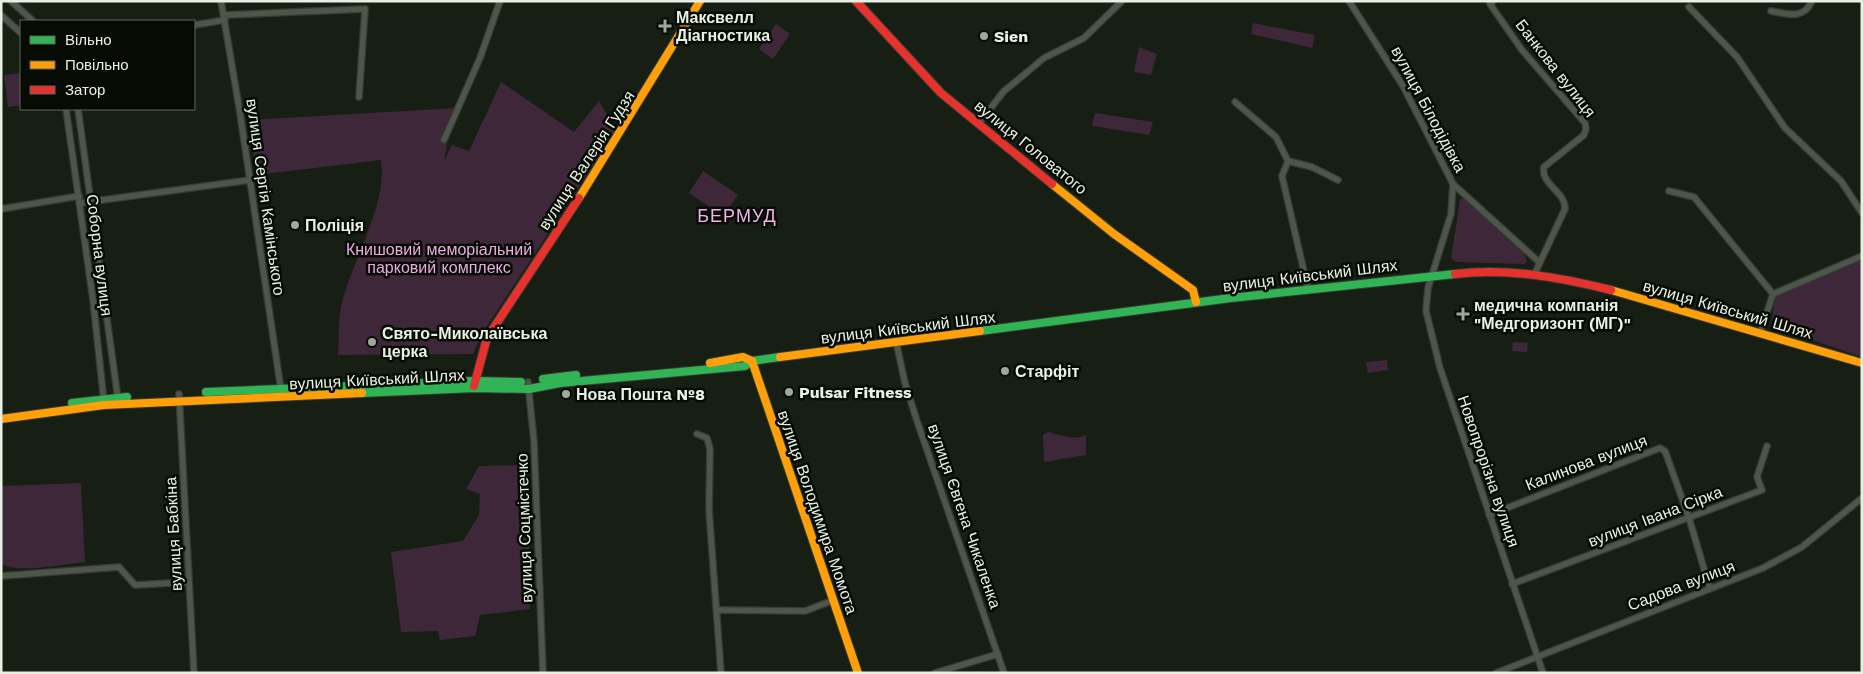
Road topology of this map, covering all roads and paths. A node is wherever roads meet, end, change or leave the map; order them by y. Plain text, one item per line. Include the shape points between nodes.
1 (11, 1) edge
2 (221, 1) edge
3 (366, 1) edge
4 (500, 1) edge
5 (700, 1) edge
6 (856, 1) edge
7 (1122, 1) edge
8 (1350, 1) edge
9 (1493, 1) edge
10 (1812, 1) edge
11 (1689, 7) dead end
12 (365, 8) junction
13 (1771, 11) dead end
14 (1, 15) edge
15 (224, 17) junction
16 (32, 20) edge
17 (195, 25) edge
18 (20, 32) edge
19 (359, 97) dead end
20 (1235, 102) dead end
21 (66, 110) edge
22 (78, 110) edge
23 (979, 123) junction
24 (444, 140) dead end
25 (1288, 161) junction
26 (250, 180) junction
27 (1338, 180) dead end
28 (1453, 184) junction
29 (1669, 190) dead end
30 (79, 200) junction
31 (92, 201) junction
32 (1, 209) edge
33 (1862, 213) edge
34 (1862, 256) edge
35 (1539, 262) junction
36 (1535, 273) junction
37 (1432, 275) junction
38 (1308, 289) junction
39 (1772, 294) junction
40 (1196, 302) junction
41 (1758, 333) junction
42 (896, 341) junction
43 (752, 361) junction
44 (1862, 363) edge
45 (474, 384) junction
46 (529, 386) junction
47 (281, 393) junction
48 (179, 397) junction
49 (104, 401) junction
50 (118, 401) junction
51 (1, 412) edge
52 (1, 419) edge
53 (697, 434) dead end
54 (1767, 446) dead end
55 (1862, 498) edge
56 (1489, 515) junction
57 (1689, 518) junction
58 (1, 576) edge
59 (189, 582) junction
60 (1512, 584) junction
61 (1710, 589) junction
62 (834, 600) junction
63 (717, 610) junction
64 (998, 654) junction
65 (1538, 656) junction
66 (194, 673) edge
67 (543, 673) edge
68 (721, 673) edge
69 (858, 673) edge
70 (935, 673) edge
71 (1004, 673) edge
72 (1496, 673) edge
73 (1543, 673) edge

1 - 16 street
2 - 15 street, вулиця Сергія Камінського
3 - 12 street
4 - 24 street via 480,58
5 - 45 main road, вулиця Валерія Гудзя via 610,149 487,338
6 - 23 main road, вулиця Головатого via 941,93
7 - 23 street via 1084,38 1044,58 1020,78
8 - 28 street, вулиця Білодідівка via 1403,86
9 - 35 street, Банкова вулиця via 1490,4 1522,50 1585,122 1584,135 1544,167 1545,177 1565,204
10 - 13 street via 1804,12 1796,16
11 - 33 street via 1737,57 1785,128 1841,181
12 - 15 street
12 - 19 street
14 - 18 street
15 - 17 street
15 - 26 street, вулиця Сергія Камінського
20 - 25 street via 1276,137
21 - 30 street, Соборна вулиця
22 - 31 street, Соборна вулиця
23 - 40 main road, вулиця Головатого via 1114,234 1193,290
25 - 27 street via 1312,167
25 - 38 street via 1282,176
26 - 31 street
26 - 47 street, вулиця Сергія Камінського
28 - 35 street, вулиця Білодідівка
28 - 37 street, Новопрорізна вулиця via 1451,214
29 - 39 street via 1694,197
30 - 31 street
30 - 32 street
30 - 49 street, Соборна вулиця
31 - 50 street, Соборна вулиця
34 - 39 street
35 - 36 street, Банкова вулиця
36 - 37 main road, вулиця Київський Шлях
36 - 41 main road, вулиця Київський Шлях via 1624,293
37 - 38 main road, вулиця Київський Шлях
37 - 56 street, Новопрорізна вулиця via 1426,311 1440,368
38 - 40 main road, вулиця Київський Шлях
39 - 41 street
40 - 42 main road, вулиця Київський Шлях
41 - 44 main road, вулиця Київський Шлях
42 - 43 main road, вулиця Київський Шлях
42 - 64 street, вулиця Євгена Чикаленка via 917,421
43 - 46 main road, вулиця Київський Шлях via 744,357 648,370 560,376
43 - 62 main road, вулиця Володимира Момота
45 - 46 main road, вулиця Київський Шлях
45 - 47 main road, вулиця Київський Шлях
46 - 67 street, вулиця Соцмістечко
47 - 48 main road, вулиця Київський Шлях
48 - 50 main road, вулиця Київський Шлях
48 - 59 street, вулиця Бабкіна
49 - 50 main road, вулиця Київський Шлях
49 - 51 main road, вулиця Київський Шлях
49 - 52 main road, вулиця Київський Шлях
53 - 63 street via 707,438 710,448 709,510
54 - 57 street, вулиця Івана Сірка via 1756,477 1762,490
55 - 61 street, Садова вулиця via 1802,547 1763,568
56 - 57 street, Калинова вулиця via 1660,448 1665,451
56 - 60 street, Новопрорізна вулиця
57 - 60 street, вулиця Івана Сірка
57 - 61 street
58 - 59 street via 119,567 134,585
59 - 66 street, вулиця Бабкіна
60 - 65 street, Новопрорізна вулиця
61 - 65 street, Садова вулиця
62 - 63 street via 805,611
62 - 69 main road, вулиця Володимира Момота
63 - 68 street
64 - 70 street
64 - 71 street, вулиця Євгена Чикаленка
65 - 72 street, Садова вулиця
65 - 73 street, Новопрорізна вулиця

